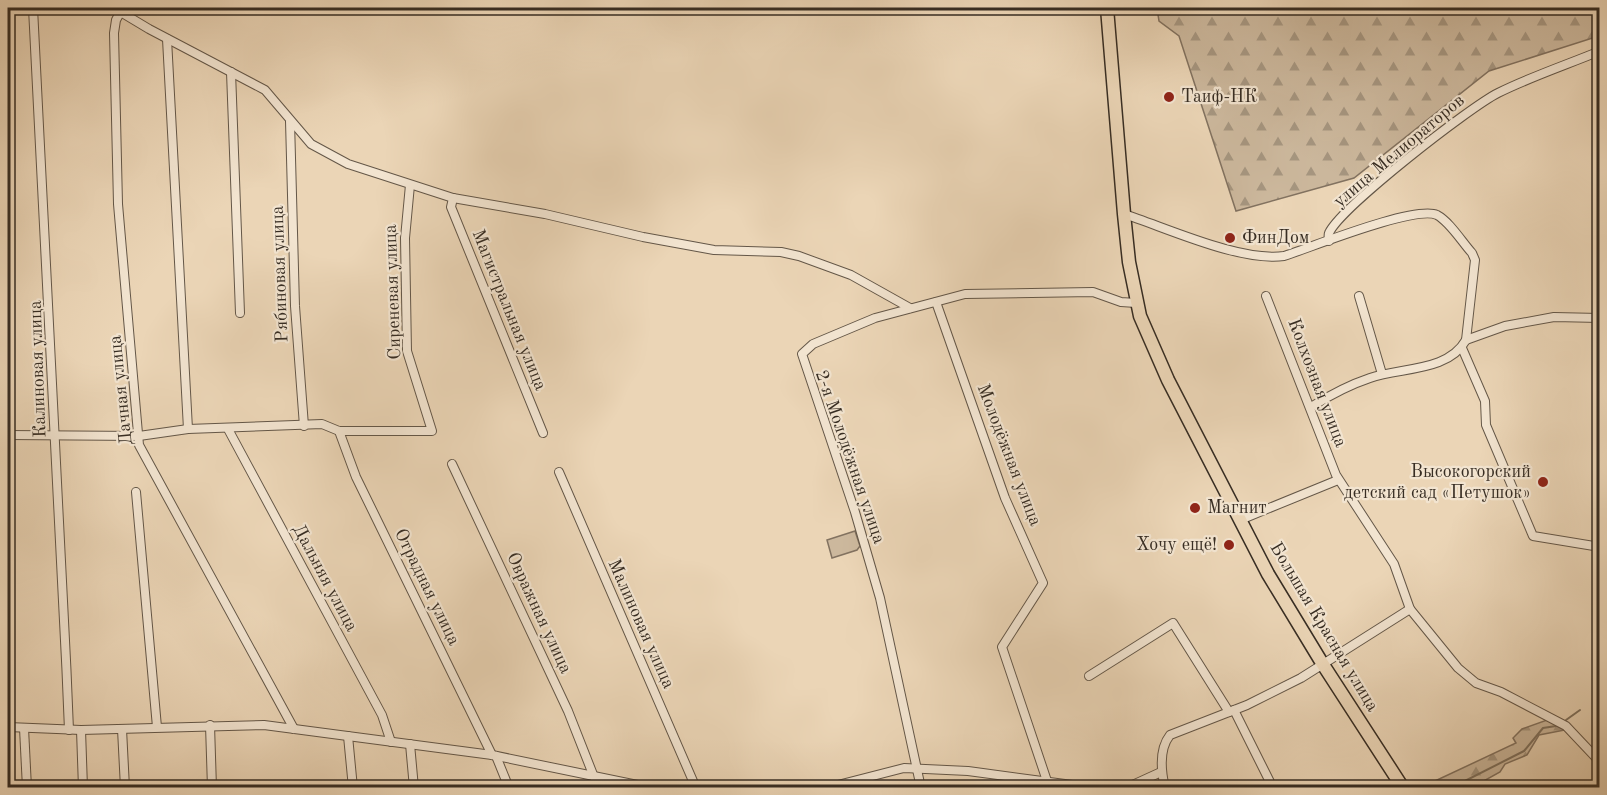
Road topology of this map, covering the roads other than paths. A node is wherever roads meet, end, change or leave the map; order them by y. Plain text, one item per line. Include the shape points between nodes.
1 (33, 8) edge
2 (71, 8) edge
3 (95, 8) edge
4 (135, 8) edge
5 (1107, 8) edge
6 (118, 9) edge
7 (133, 19) junction
8 (167, 39) junction
9 (1599, 51) edge
10 (231, 72) junction
11 (290, 121) junction
12 (410, 185) junction
13 (453, 198) junction
14 (1124, 214) junction
15 (1329, 242) junction
16 (1266, 296) dead end
17 (1359, 296) dead end
18 (936, 302) junction
19 (1136, 303) junction
20 (910, 308) junction
21 (240, 313) dead end
22 (1599, 318) edge
23 (1466, 340) junction
24 (1462, 348) junction
25 (1382, 374) junction
26 (1311, 407) junction
27 (304, 426) junction
28 (188, 429) junction
29 (228, 429) junction
30 (339, 430) junction
31 (543, 433) dead end
32 (8, 435) edge
33 (57, 436) junction
34 (139, 436) junction
35 (452, 464) dead end
36 (559, 472) dead end
37 (1338, 480) junction
38 (136, 492) dead end
39 (1240, 520) junction
40 (1599, 547) edge
41 (1410, 609) junction
42 (1322, 663) junction
43 (1089, 676) dead end
44 (1231, 711) junction
45 (210, 725) junction
46 (8, 727) edge
47 (157, 727) junction
48 (24, 728) junction
49 (122, 729) junction
50 (294, 729) junction
51 (69, 730) junction
52 (81, 730) junction
53 (348, 736) junction
54 (392, 742) junction
55 (410, 744) junction
56 (494, 756) junction
57 (1599, 762) edge
58 (918, 768) junction
59 (1161, 772) junction
60 (596, 777) junction
61 (1047, 781) junction
62 (1071, 786) edge
63 (27, 788) edge
64 (83, 788) edge
65 (125, 788) edge
66 (212, 788) edge
67 (353, 788) edge
68 (414, 788) edge
69 (509, 788) edge
70 (603, 788) edge
71 (652, 788) edge
72 (696, 788) edge
73 (826, 788) edge
74 (921, 788) edge
75 (1095, 788) edge
76 (1126, 788) edge
77 (1166, 788) edge
78 (1273, 788) edge
79 (1403, 788) edge

1 - 33 street, Калиновая улица
2 - 3 street
4 - 7 street
5 - 14 main road, Большая Красная улица
6 - 7 street
6 - 34 street, Дачная улица via 114,33 118,204
7 - 8 street
8 - 10 street
8 - 28 street
9 - 15 street, улица Мелиораторов via 1497,93 1463,115 1367,194 1337,223 1329,234
10 - 11 street via 265,90
10 - 21 street
11 - 12 street via 311,144 329,156
11 - 27 street, Рябиновая улица via 295,306
12 - 13 street
12 - 30 street, Сиреневая улица via 405,237 407,351 432,431
13 - 20 street via 692,247 799,256 851,275
13 - 31 street, Магистральная улица via 451,207
14 - 15 street via 1258,257 1284,256
14 - 19 main road, Большая Красная улица
15 - 23 street via 1397,218 1429,213 1439,216 1475,260
16 - 26 street, Колхозная улица
17 - 25 street
18 - 19 street, 2-я Молодёжная улица via 965,294 1093,292
18 - 20 street, 2-я Молодёжная улица
18 - 61 street, Молодёжная улица via 1005,498 1043,583 1002,647
19 - 39 main road, Большая Красная улица via 1158,360
20 - 58 street, 2-я Молодёжная улица via 844,330 813,344 802,354 880,598
22 - 23 street via 1554,316 1505,326
23 - 24 street
24 - 25 street via 1434,364
24 - 40 street via 1485,401 1486,425 1533,536
25 - 26 street via 1342,389
26 - 37 street, Колхозная улица
27 - 29 street
27 - 30 street via 322,424
28 - 29 street
28 - 34 street
29 - 54 street, Дальняя улица via 382,716
30 - 56 street, Отрадная улица via 356,477
32 - 33 street
33 - 34 street
33 - 51 street, Калиновая улица via 56,487
34 - 50 street, Дачная улица via 149,467
35 - 60 street, Овражная улица
36 - 72 street, Малиновая улица
37 - 39 street
37 - 41 street, Колхозная улица via 1394,564
38 - 47 street
39 - 42 main road, Большая Красная улица
41 - 42 street
41 - 57 street, Колхозная улица via 1458,668 1476,683 1566,726
42 - 44 street via 1300,678
42 - 79 main road, Большая Красная улица
43 - 44 street via 1173,624
44 - 59 street via 1170,735 1163,743
44 - 78 street
45 - 47 street
45 - 50 street
45 - 66 street
46 - 48 street
47 - 49 street
48 - 51 street
48 - 63 street
49 - 52 street
49 - 65 street
50 - 53 street
51 - 52 street
52 - 64 street
53 - 54 street
53 - 67 street
54 - 55 street
55 - 56 street
55 - 68 street
56 - 60 street
56 - 69 street, Отрадная улица
58 - 61 street
58 - 73 street via 888,770
58 - 74 street, 2-я Молодёжная улица
59 - 76 street
59 - 77 street
60 - 70 street, Овражная улица
60 - 71 street
61 - 62 street
62 - 75 street

